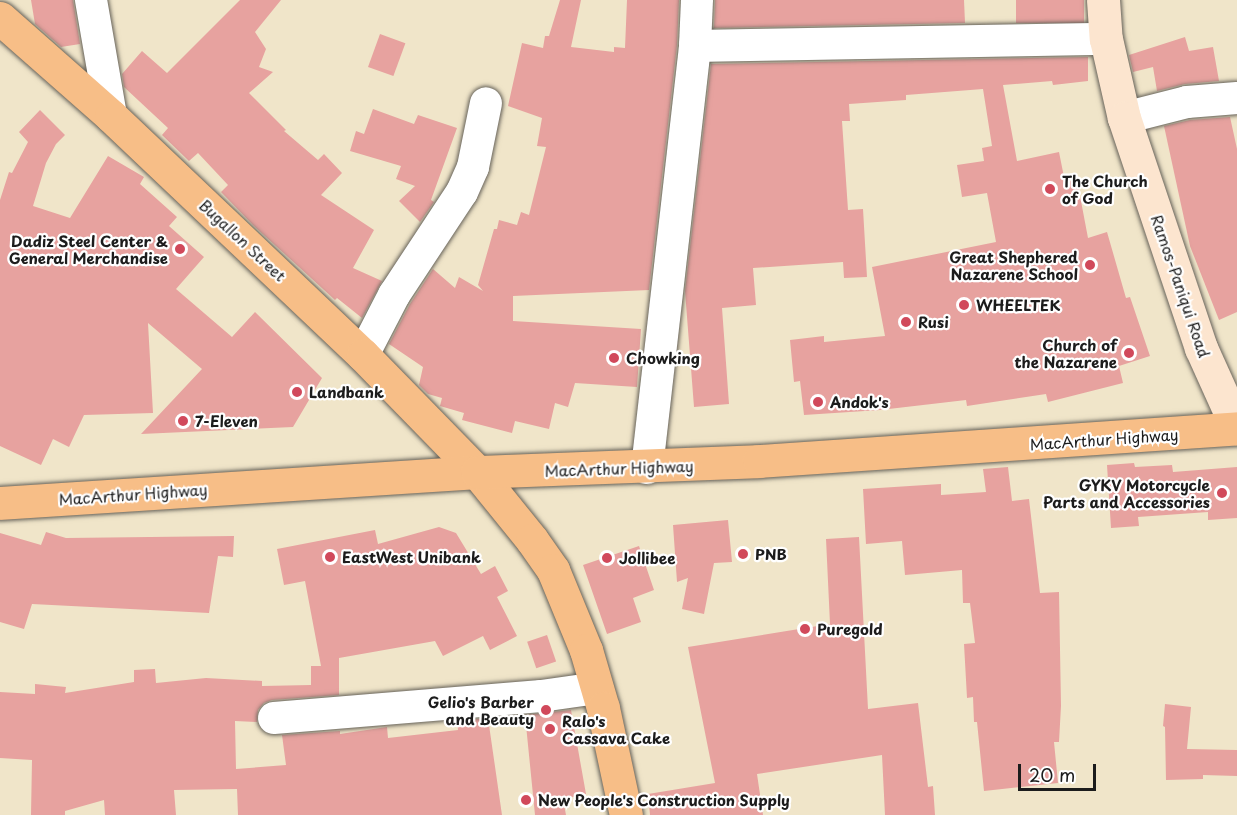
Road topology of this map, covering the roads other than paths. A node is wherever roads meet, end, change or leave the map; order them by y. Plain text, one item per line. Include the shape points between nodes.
1 (91, 0) edge
2 (698, 0) edge
3 (1103, 0) edge
4 (0, 18) edge
5 (1106, 39) junction
6 (695, 46) junction
7 (1237, 98) edge
8 (486, 103) dead end
9 (111, 116) junction
10 (1124, 118) junction
11 (363, 355) junction
12 (1237, 428) edge
13 (647, 468) junction
14 (477, 472) junction
15 (0, 503) edge
16 (597, 688) junction
17 (273, 718) dead end
18 (627, 815) edge

1 - 9 street
2 - 6 street
3 - 5 main road, Ramos-Paniqui Road
4 - 9 main road, Bugallon Street
5 - 6 street
5 - 10 main road, Ramos-Paniqui Road
6 - 13 street
7 - 10 street via 1187,102
8 - 11 street via 472,167 462,192 394,295
9 - 11 main road, Bugallon Street
10 - 12 main road, Ramos-Paniqui Road via 1201,348
11 - 14 main road, Bugallon Street
12 - 13 main road, MacArthur Highway
13 - 14 main road, MacArthur Highway
14 - 15 main road, MacArthur Highway
14 - 16 main road, Bugallon Street via 554,570
16 - 17 street
16 - 18 main road, Bugallon Street

